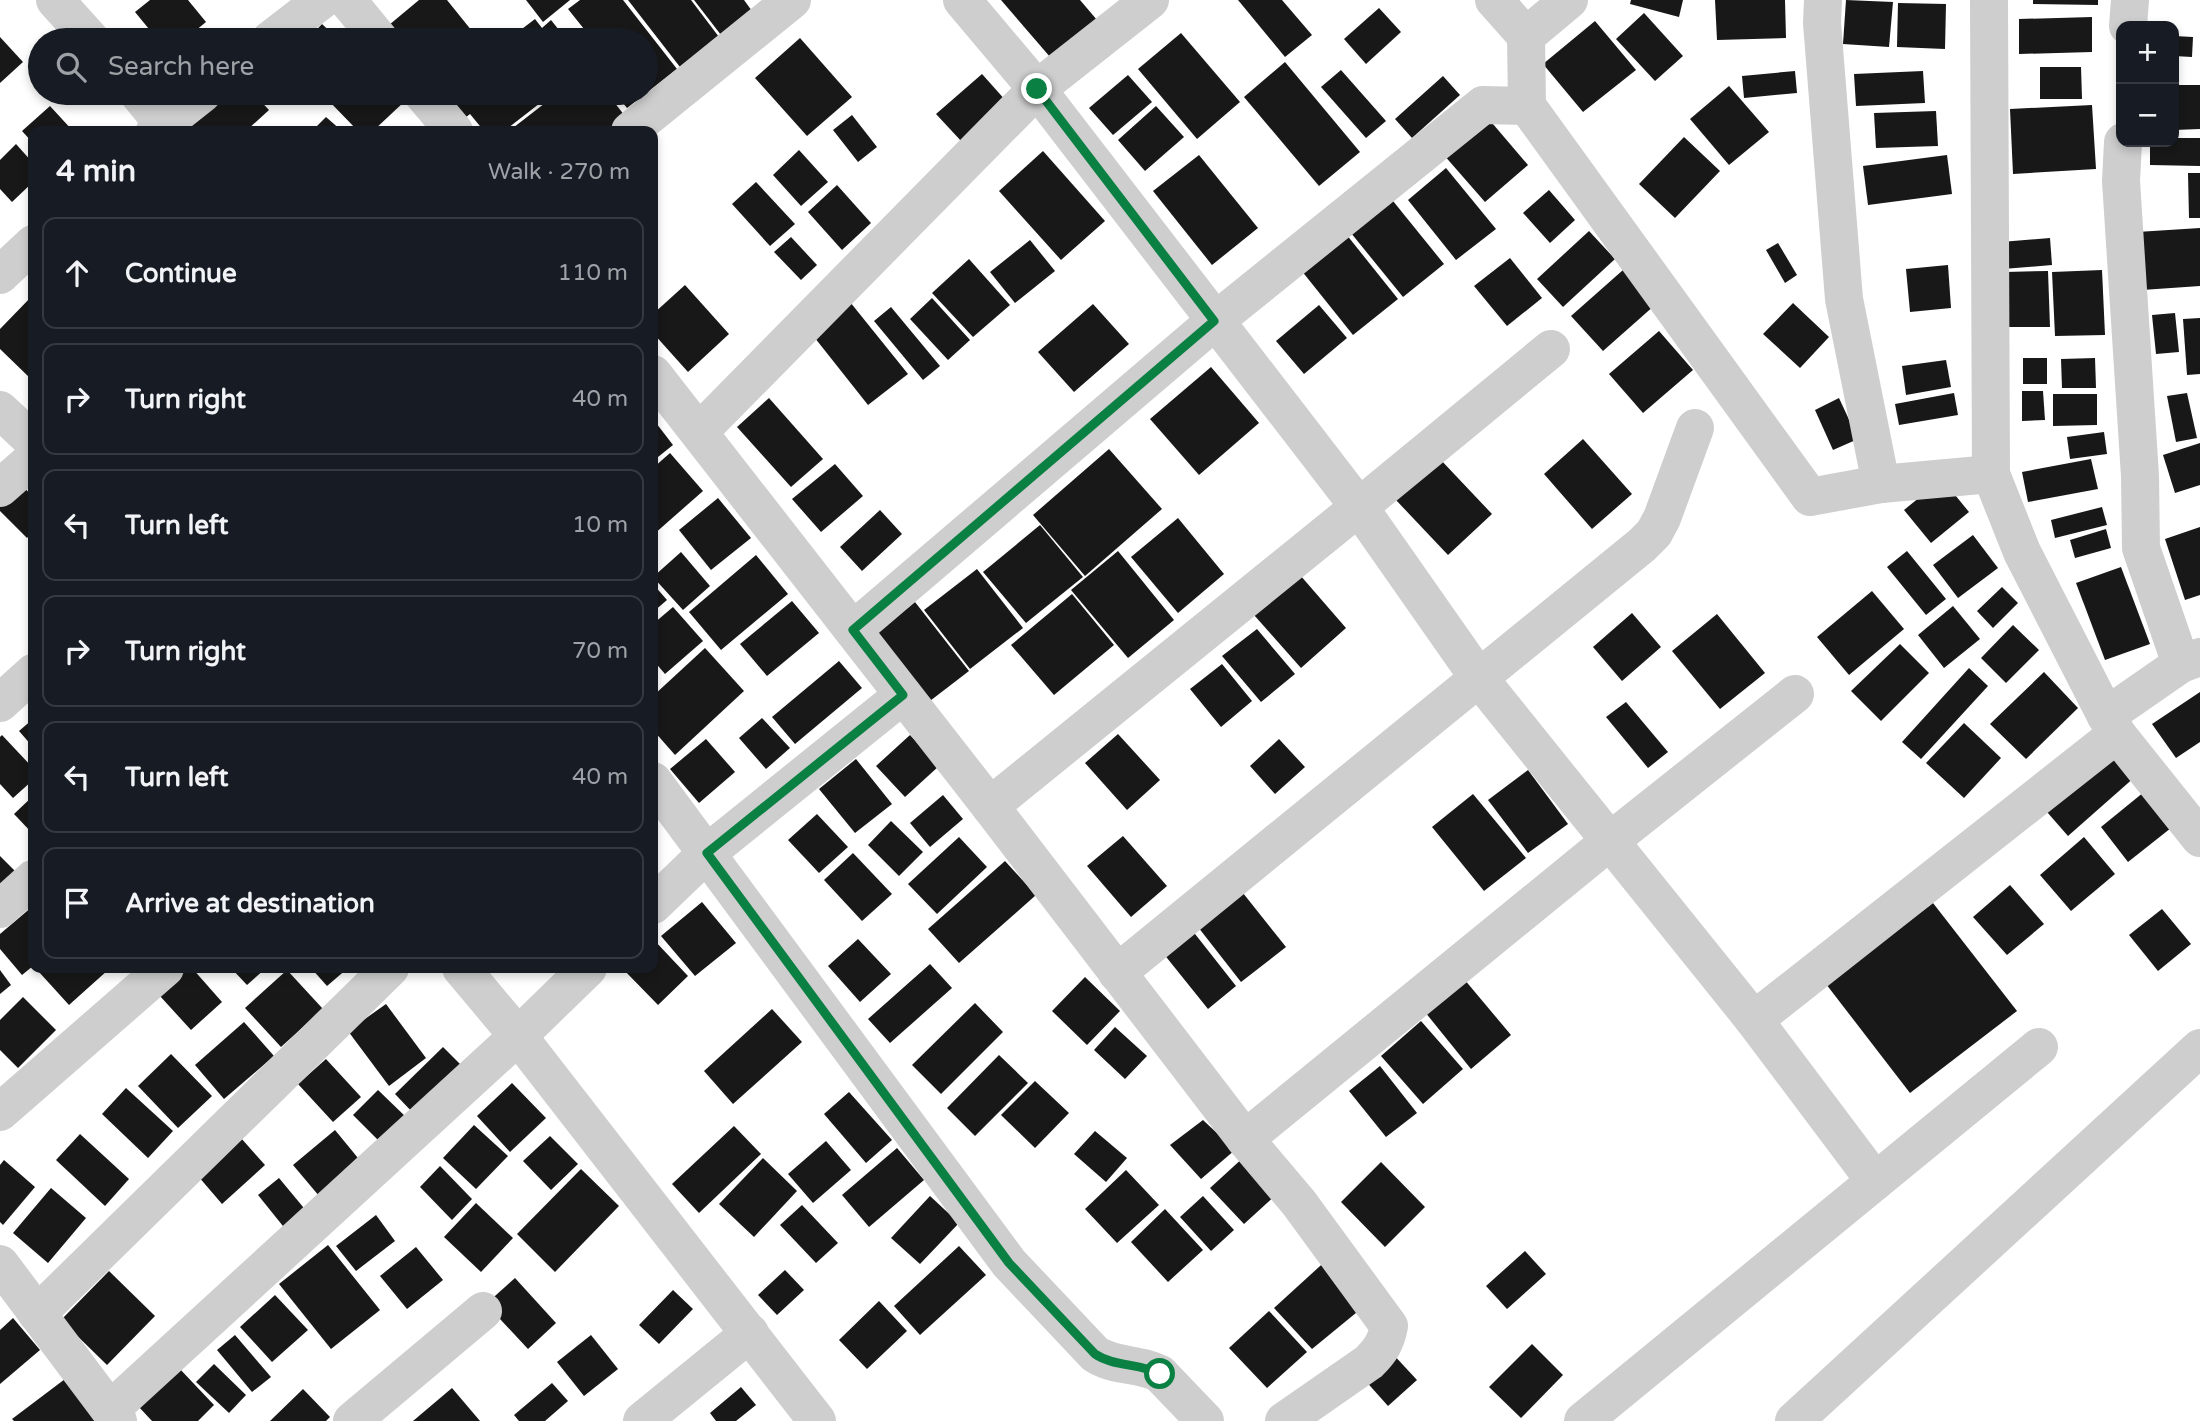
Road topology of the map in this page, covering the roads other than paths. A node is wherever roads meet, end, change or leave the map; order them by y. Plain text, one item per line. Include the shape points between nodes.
1 (55, 0) edge
2 (322, 0) edge
3 (347, 0) edge
4 (792, 0) edge
5 (962, 0) edge
6 (1150, 0) edge
7 (1494, 0) edge
8 (1569, 0) edge
9 (1823, 0) edge
10 (1989, 0) edge
11 (2130, 0) edge
12 (2129, 21) edge
13 (80, 28) edge
14 (286, 28) edge
15 (370, 28) edge
16 (1526, 36) junction
17 (1037, 89) junction
18 (147, 105) edge
19 (189, 105) edge
20 (432, 105) edge
21 (1527, 106) junction
22 (162, 126) edge
23 (165, 126) edge
24 (450, 126) edge
25 (636, 126) edge
26 (2123, 147) edge
27 (28, 249) edge
28 (0, 275) edge
29 (1214, 321) junction
30 (1551, 349) dead end
31 (658, 380) edge
32 (0, 410) edge
33 (1695, 428) dead end
34 (699, 432) junction
35 (28, 436) edge
36 (28, 463) edge
37 (1991, 474) junction
38 (1881, 484) junction
39 (0, 488) edge
40 (1359, 507) junction
41 (853, 630) junction
42 (2191, 661) edge
43 (1478, 677) junction
44 (28, 678) edge
45 (1794, 694) dead end
46 (903, 695) junction
47 (0, 704) edge
48 (2112, 725) junction
49 (658, 788) edge
50 (990, 806) junction
51 (2200, 838) edge
52 (1610, 841) junction
53 (707, 853) junction
54 (28, 884) edge
55 (658, 900) edge
56 (0, 909) edge
57 (159, 973) edge
58 (385, 973) edge
59 (465, 973) edge
60 (583, 973) edge
61 (1118, 973) junction
62 (1754, 1020) junction
63 (518, 1037) junction
64 (2039, 1047) dead end
65 (2200, 1048) edge
66 (0, 1112) edge
67 (1245, 1139) junction
68 (1875, 1181) junction
69 (0, 1264) edge
70 (483, 1311) dead end
71 (37, 1314) junction
72 (750, 1333) junction
73 (114, 1416) edge
74 (352, 1421) edge
75 (642, 1421) edge
76 (817, 1421) edge
77 (1205, 1421) edge
78 (1284, 1421) edge
79 (1583, 1421) edge
80 (1794, 1421) edge

1 - 13 street
2 - 14 street
3 - 15 street
4 - 25 street
5 - 17 street
6 - 17 street
7 - 16 street
8 - 16 street
9 - 38 street via 1844,299
10 - 37 street
11 - 12 street
16 - 21 street
17 - 29 street
17 - 34 street
18 - 22 street
19 - 23 street
20 - 24 street
21 - 29 street via 1483,105
21 - 38 street via 1810,497
26 - 42 street via 2141,548
27 - 28 street
29 - 40 street
29 - 41 street
30 - 40 street
31 - 34 street
32 - 35 street
33 - 43 street via 1654,533
34 - 41 street
36 - 39 street
37 - 38 street
37 - 48 street via 2022,552
40 - 43 street
40 - 50 street
41 - 46 street
42 - 48 street
43 - 52 street
43 - 61 street
44 - 47 street
45 - 52 street
46 - 50 street
46 - 53 street
48 - 51 street
48 - 62 street
49 - 53 street
50 - 61 street
52 - 62 street
52 - 67 street
53 - 55 street
53 - 77 street via 1009,1263 1095,1354 1160,1374
54 - 56 street
57 - 66 street
58 - 71 street
59 - 63 street
60 - 63 street
61 - 67 street
62 - 68 street
63 - 72 street
63 - 73 street
64 - 68 street
65 - 80 street
67 - 78 street via 1299,1203 1389,1326 1387,1340 1369,1362
68 - 79 street
69 - 71 street
70 - 74 street
71 - 73 street
72 - 75 street
72 - 76 street

